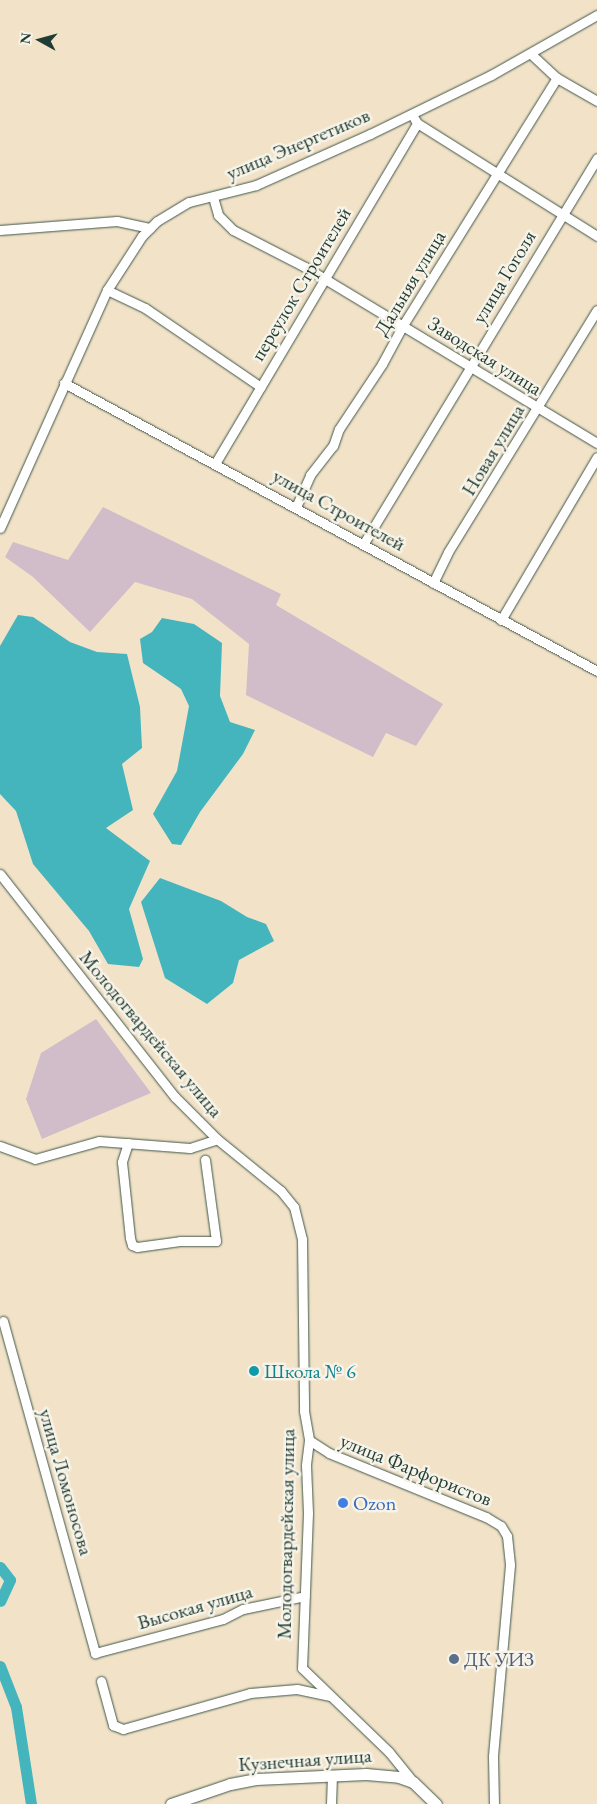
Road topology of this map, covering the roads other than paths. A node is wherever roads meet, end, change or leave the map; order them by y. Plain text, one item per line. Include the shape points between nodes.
1 (597, 15) edge
2 (530, 54) junction
3 (557, 78) junction
4 (597, 101) edge
5 (411, 114) junction
6 (417, 123) junction
7 (597, 158) edge
8 (498, 174) junction
9 (213, 197) junction
10 (562, 216) junction
11 (150, 228) junction
12 (0, 230) edge
13 (597, 236) edge
14 (325, 280) junction
15 (107, 290) junction
16 (597, 310) edge
17 (403, 325) junction
18 (471, 367) junction
19 (64, 382) junction
20 (261, 386) junction
21 (538, 409) junction
22 (597, 443) edge
23 (597, 457) edge
24 (216, 462) junction
25 (296, 507) junction
26 (0, 528) edge
27 (364, 543) junction
28 (433, 583) junction
29 (502, 620) junction
30 (597, 671) edge
31 (0, 874) edge
32 (216, 1139) junction
33 (128, 1143) junction
34 (0, 1146) edge
35 (205, 1160) dead end
36 (3, 1321) dead end
37 (309, 1440) junction
38 (305, 1596) junction
39 (95, 1653) joint
40 (101, 1681) dead end
41 (331, 1696) junction
42 (332, 1774) junction
43 (413, 1782) junction
44 (171, 1804) edge
45 (331, 1804) edge
46 (436, 1804) edge
47 (494, 1804) edge

1 - 2 street, улица Энергетиков
2 - 3 street
2 - 5 street, улица Энергетиков
3 - 4 street
3 - 8 street, Дальняя улица
5 - 6 street
5 - 9 street, улица Энергетиков via 265,182
6 - 8 street
6 - 14 street, переулок Строителей
7 - 10 street, улица Гоголя
8 - 10 street
8 - 17 street, Дальняя улица
9 - 11 street, улица Энергетиков via 179,207
9 - 14 street, Заводская улица via 218,215 233,230
10 - 13 street
10 - 18 street, улица Гоголя
11 - 12 street via 117,221
11 - 15 street, улица Энергетиков
14 - 17 street, Заводская улица
14 - 20 street, переулок Строителей
15 - 19 street, улица Энергетиков
15 - 20 street via 145,308
16 - 21 street, Новая улица
17 - 18 street, Заводская улица
17 - 25 street, Дальняя улица via 382,364 339,428 333,446 310,475
18 - 21 street, Заводская улица
18 - 27 street, улица Гоголя
19 - 24 street, улица Строителей
19 - 26 street, улица Энергетиков
20 - 24 street, переулок Строителей
21 - 22 street, Заводская улица
21 - 28 street, Новая улица via 448,552
23 - 29 street
24 - 25 street, улица Строителей
25 - 27 street, улица Строителей
27 - 28 street, улица Строителей
28 - 29 street, улица Строителей
29 - 30 street, улица Строителей
31 - 32 street, Молодогвардейская улица via 168,1090
32 - 33 street via 190,1148
32 - 37 street, Молодогвардейская улица via 288,1198 299,1220 302,1239 304,1411
33 - 34 street via 89,1142 34,1159
33 - 35 street via 122,1162 130,1238 138,1248 180,1241 216,1241
36 - 39 street, улица Ломоносова
37 - 38 street, Молодогвардейская улица
37 - 47 street, улица Фарфористов via 336,1456 486,1517 500,1526 507,1536 510,1565 494,1757
38 - 39 street, Высокая улица via 243,1609 223,1619
38 - 41 street, Молодогвардейская улица via 302,1668
40 - 41 street via 113,1725 122,1730 250,1693 297,1689
41 - 43 street, Молодогвардейская улица via 390,1752
42 - 43 main road, Кузнечная улица via 383,1774
42 - 44 main road, Кузнечная улица via 230,1784
42 - 45 street
43 - 46 main road, Кузнечная улица

